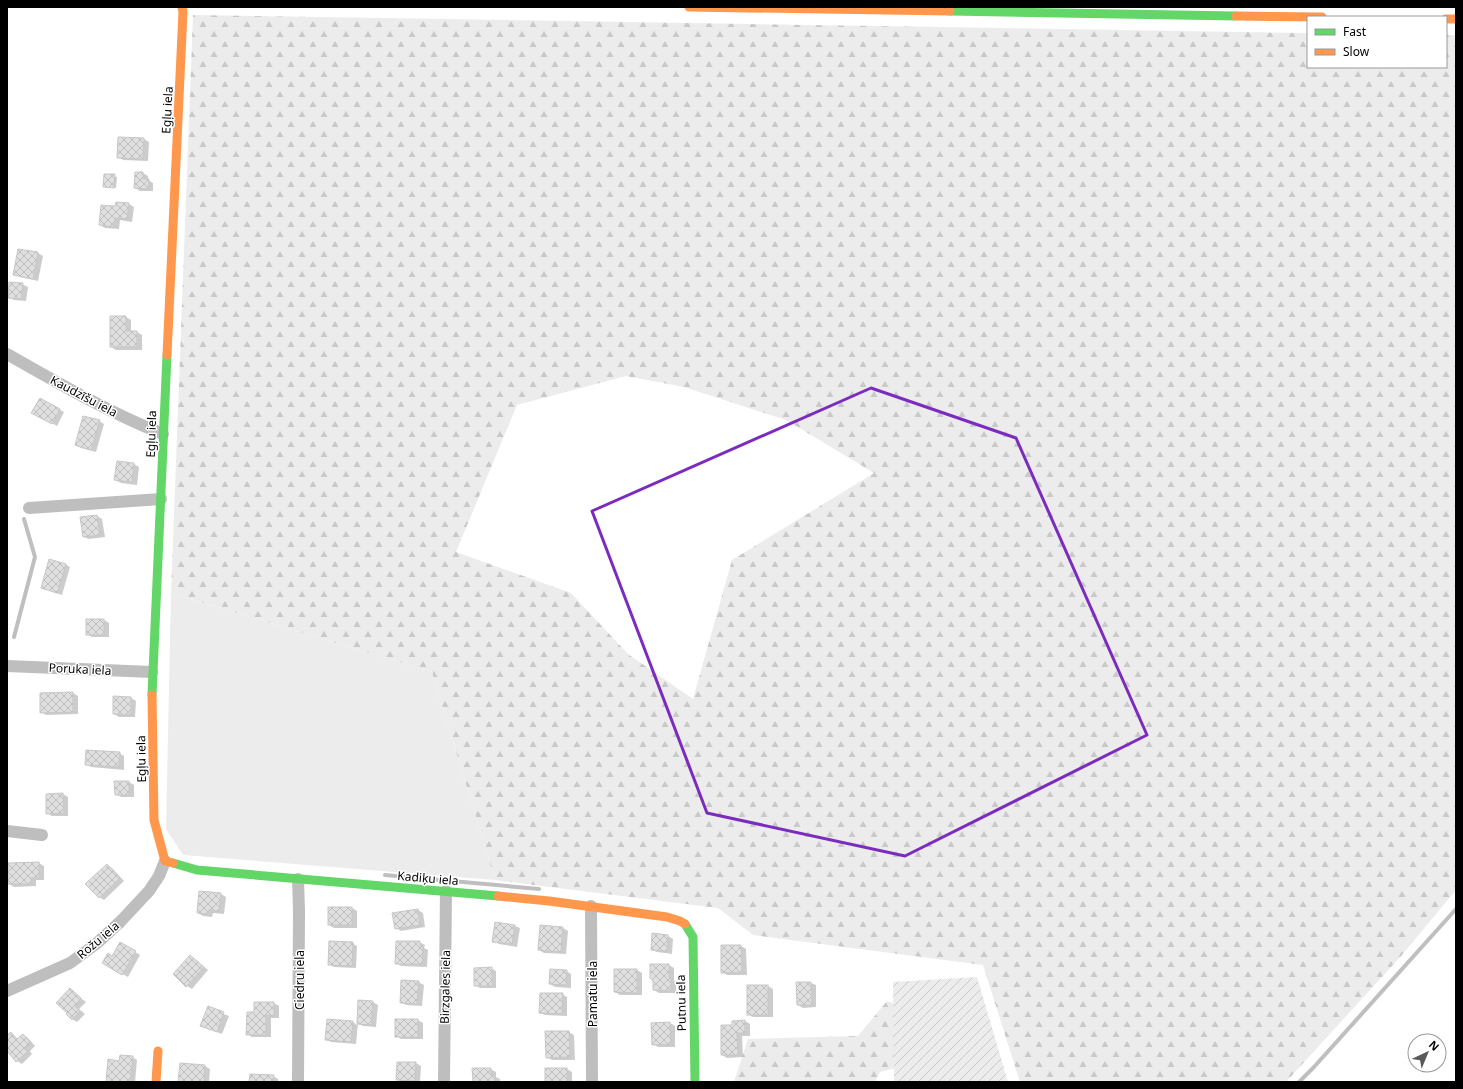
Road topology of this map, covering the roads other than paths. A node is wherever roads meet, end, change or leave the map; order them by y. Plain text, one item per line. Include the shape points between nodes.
1 (182, 7) edge
2 (689, 7) edge
3 (796, 8) edge
4 (1160, 11) edge
5 (1307, 16) edge
6 (7, 354) edge
7 (163, 434) junction
8 (161, 499) junction
9 (29, 508) dead end
10 (7, 666) edge
11 (152, 672) junction
12 (7, 831) edge
13 (42, 835) dead end
14 (165, 861) junction
15 (298, 879) junction
16 (446, 891) junction
17 (591, 906) junction
18 (688, 925) joint
19 (7, 991) edge
20 (158, 1051) dead end
21 (156, 1082) edge
22 (298, 1082) edge
23 (444, 1082) edge
24 (592, 1082) edge
25 (695, 1082) edge

1 - 7 street, Egļu iela
2 - 3 street
3 - 4 street
4 - 5 street
6 - 7 street, Kaudzīšu iela via 77,394
7 - 8 street, Egļu iela
8 - 9 street
8 - 11 street, Egļu iela
10 - 11 street, Poruka iela
11 - 14 street, Egļu iela via 154,820
12 - 13 street
14 - 15 street, Kadiķu iela via 197,870
14 - 19 street, Rožu iela via 150,891 96,944 70,963
15 - 16 street, Kadiķu iela
15 - 22 street, Ciedru iela
16 - 17 street, Kadiķu iela
16 - 23 street, Birzgales iela
17 - 18 street, Kadiķu iela via 667,916
17 - 24 street, Pamatu iela
18 - 25 street, Putnu iela via 693,937
20 - 21 street

